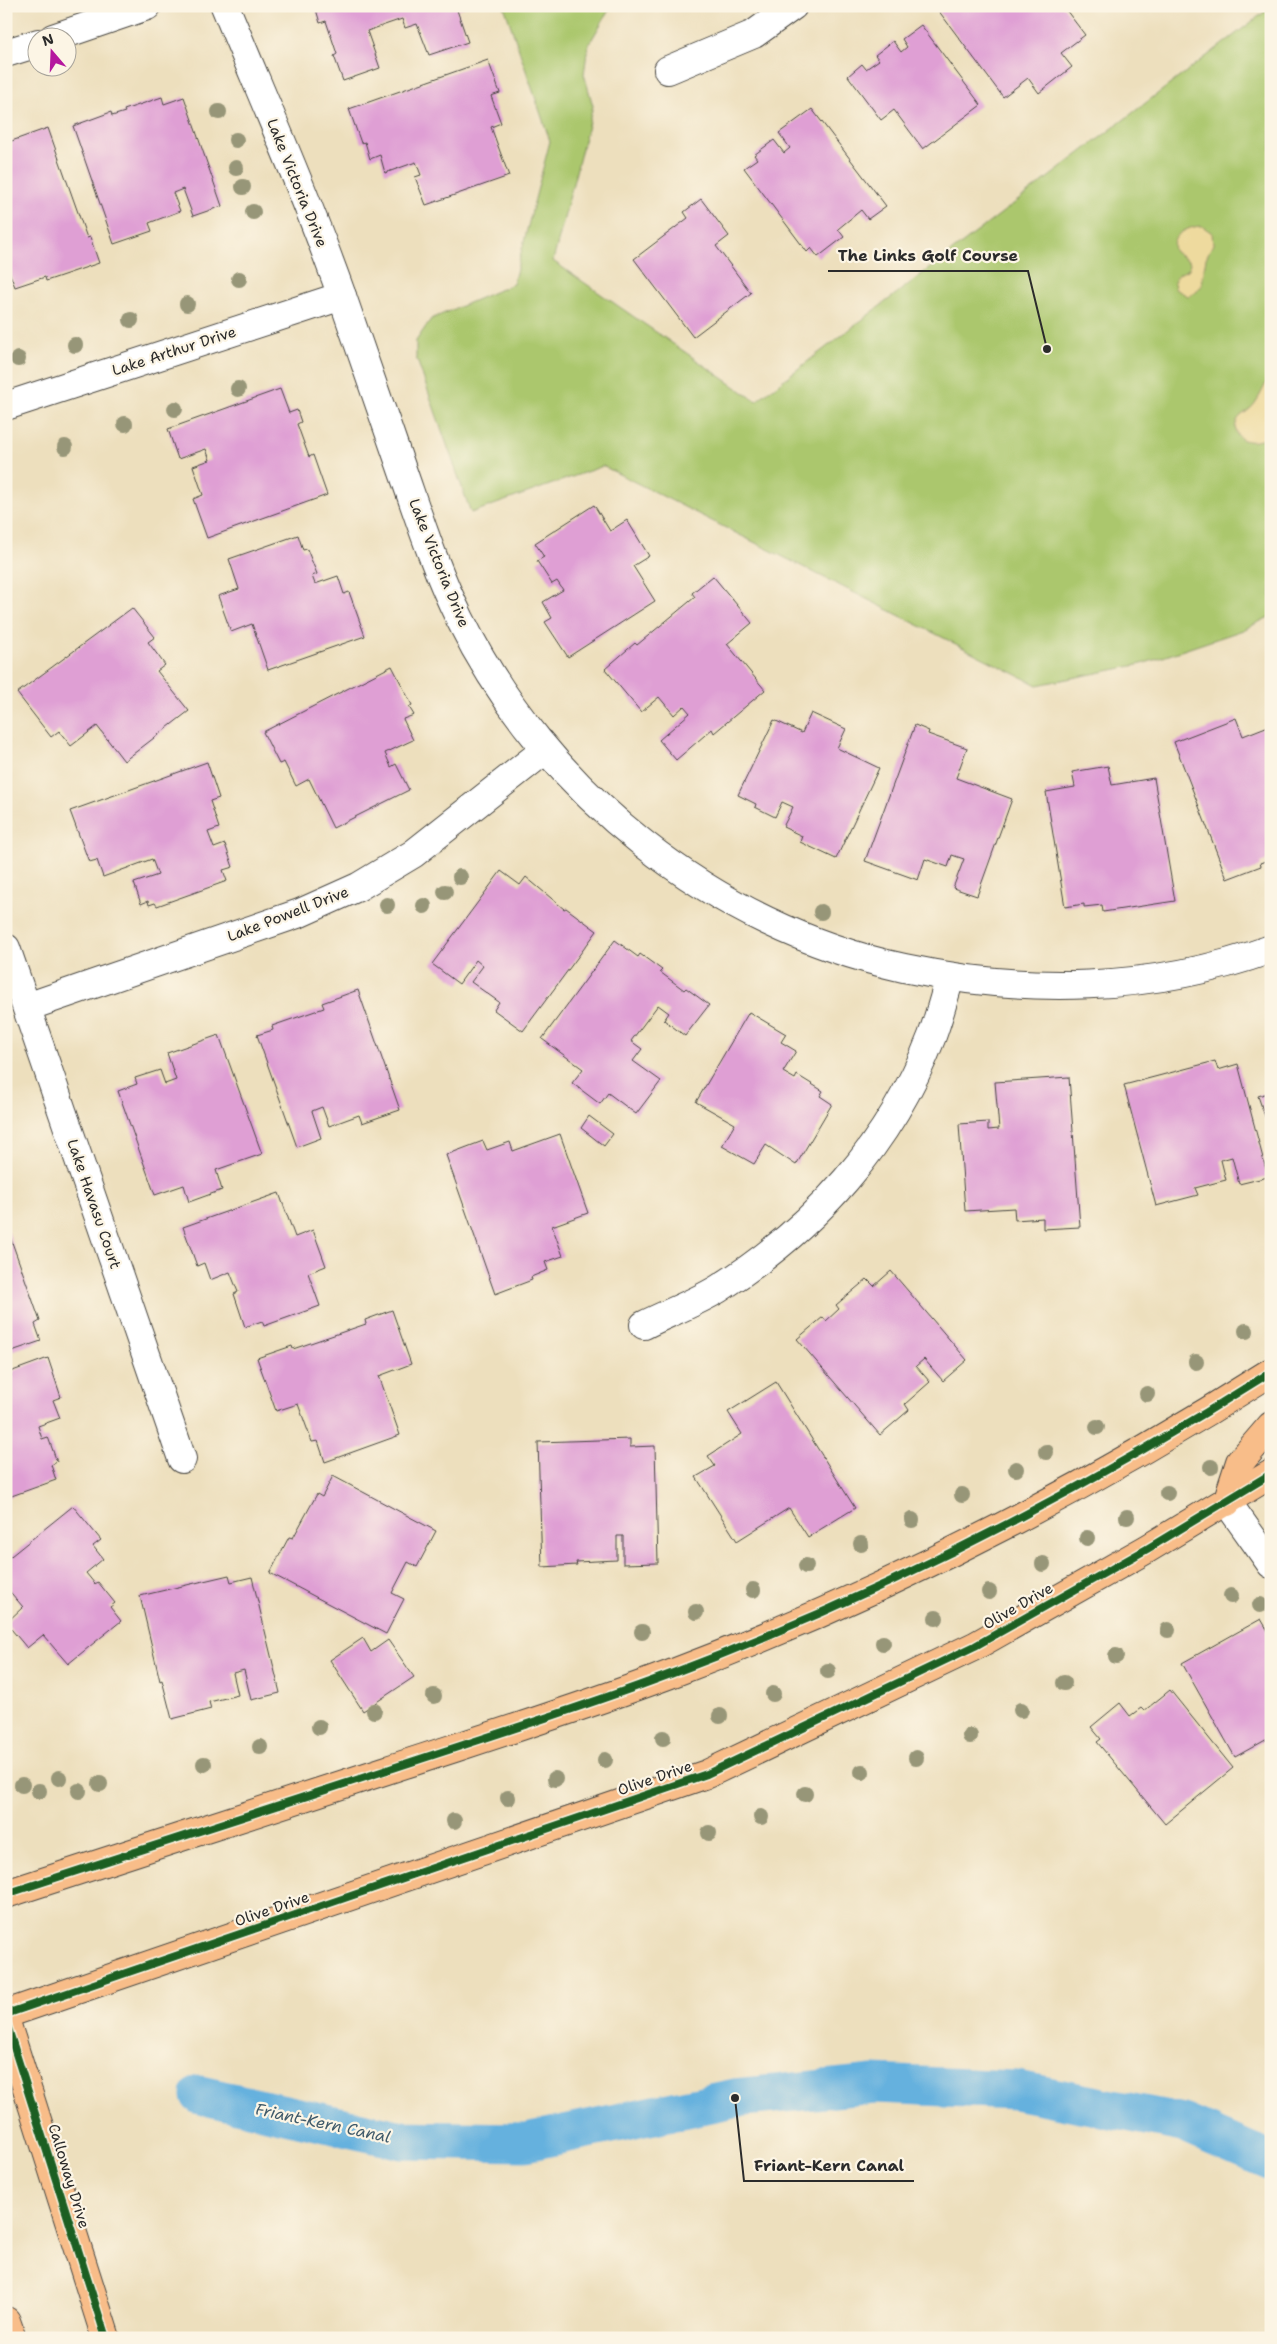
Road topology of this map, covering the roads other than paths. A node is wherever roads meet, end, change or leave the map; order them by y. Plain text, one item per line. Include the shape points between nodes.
1 (147, 6) edge
2 (225, 6) edge
3 (793, 6) edge
4 (78, 29) edge
5 (28, 46) edge
6 (6, 53) edge
7 (668, 70) dead end
8 (342, 296) junction
9 (6, 406) edge
10 (546, 750) junction
11 (6, 948) edge
12 (1271, 949) edge
13 (950, 978) junction
14 (26, 1007) junction
15 (644, 1325) dead end
16 (1271, 1372) edge
17 (1271, 1426) edge
18 (182, 1459) dead end
19 (1271, 1474) edge
20 (1227, 1502) junction
21 (1271, 1564) edge
22 (6, 1894) edge
23 (6, 2014) edge
24 (6, 2022) edge
25 (6, 2321) edge
26 (12, 2338) edge
27 (106, 2338) edge

1 - 4 street
2 - 8 street, Lake Victoria Drive
3 - 7 street via 754,34
5 - 6 street
8 - 9 street, Lake Arthur Drive
8 - 10 street, Lake Victoria Drive via 428,545 460,620 499,687
10 - 13 street, Lake Victoria Drive via 601,808 664,860 732,903 806,938 862,958
10 - 14 street, Lake Powell Drive via 413,854 358,887 300,913
11 - 14 street, Lake Havasu Court
12 - 13 street, Lake Victoria Drive via 1180,974 1112,984 1042,986
13 - 15 street via 932,1036 903,1099 865,1158 826,1204 774,1251 717,1290
14 - 18 street, Lake Havasu Court
16 - 22 main road via 1118,1465 935,1560 821,1612 669,1674 535,1722
17 - 20 main road via 1240,1462
19 - 20 main road, Olive Drive
20 - 21 street
20 - 23 main road, Olive Drive via 975,1646 707,1774
24 - 27 main road, Calloway Drive
25 - 26 main road

